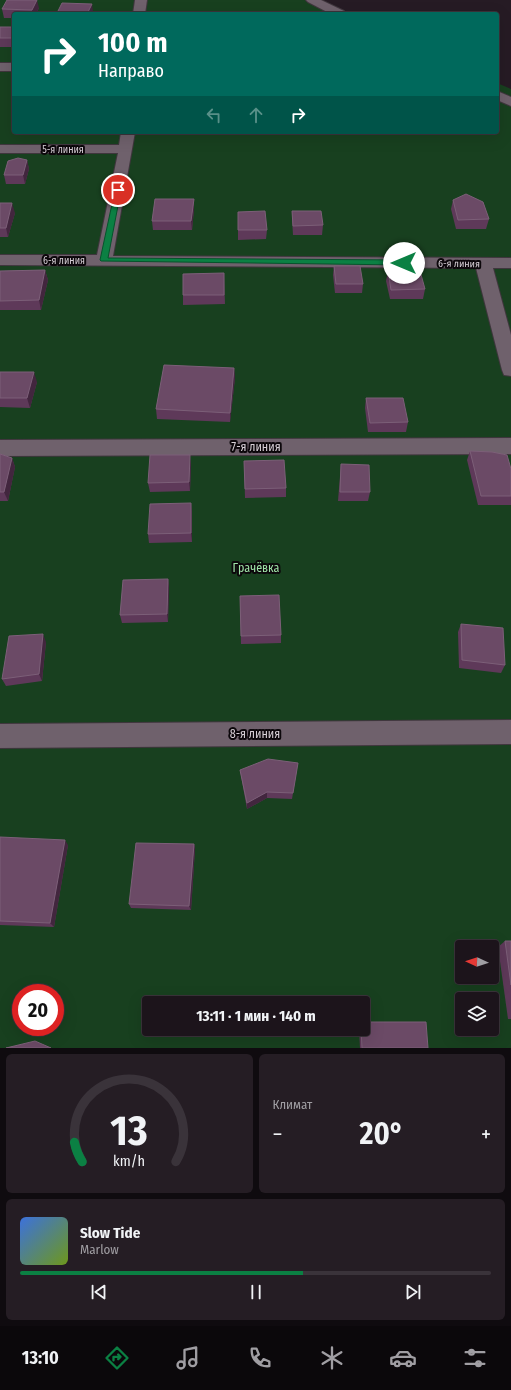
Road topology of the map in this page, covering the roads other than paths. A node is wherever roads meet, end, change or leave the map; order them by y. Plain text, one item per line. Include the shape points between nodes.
1 (141, 0) edge
2 (312, 0) edge
3 (139, 12) edge
4 (336, 12) edge
5 (0, 67) edge
6 (12, 67) edge
7 (499, 96) edge
8 (511, 102) edge
9 (128, 134) edge
10 (0, 149) edge
11 (126, 149) junction
12 (0, 260) edge
13 (104, 260) junction
14 (483, 263) junction
15 (511, 263) edge
16 (511, 370) edge
17 (511, 446) edge
18 (0, 448) edge
19 (511, 732) edge
20 (0, 736) edge

1 - 3 street
2 - 4 street
5 - 6 street
7 - 8 street
9 - 11 street
10 - 11 street, 5-я линия
11 - 13 street
12 - 13 street, 6-я линия
13 - 14 street, 6-я линия
14 - 15 street, 6-я линия
14 - 16 street
17 - 18 street, 7-я линия
19 - 20 street, 8-я линия

